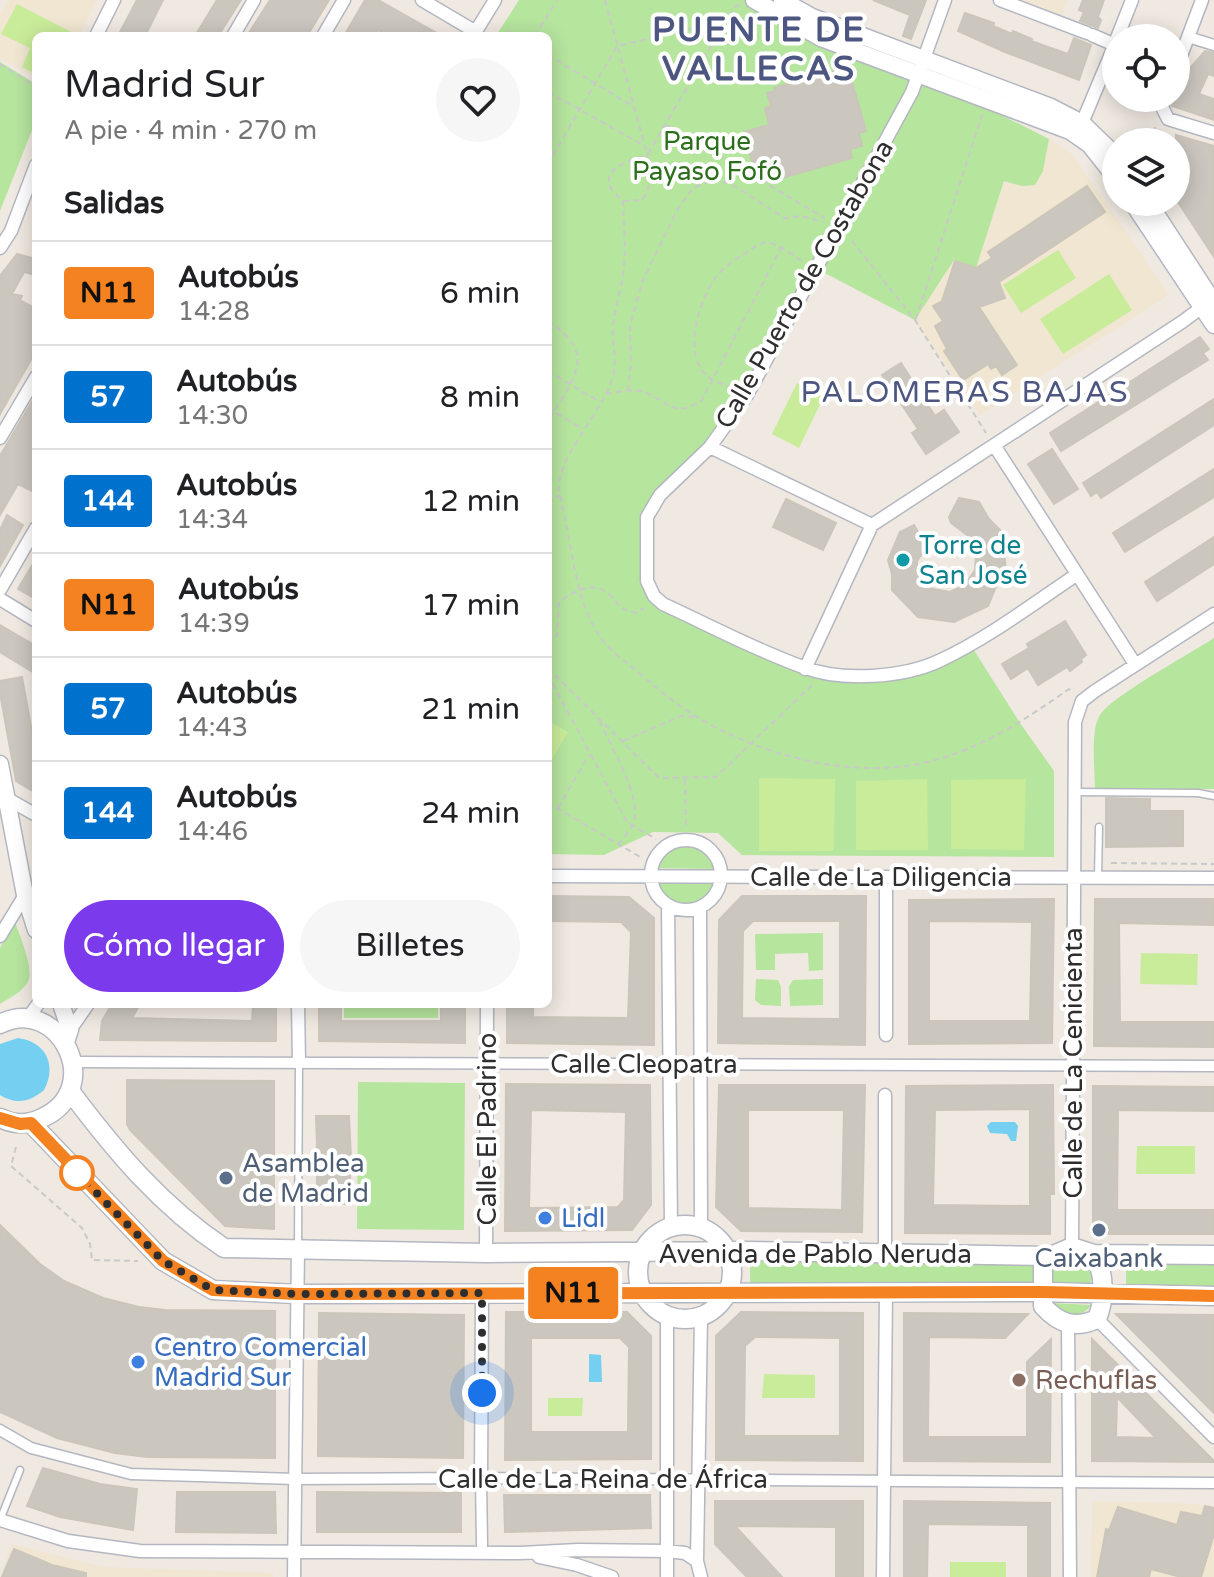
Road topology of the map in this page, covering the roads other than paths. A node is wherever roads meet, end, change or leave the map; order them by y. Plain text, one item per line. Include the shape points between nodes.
1 (114, 0) edge
2 (254, 0) edge
3 (344, 0) edge
4 (422, 0) edge
5 (495, 0) edge
6 (754, 0) edge
7 (782, 0) edge
8 (945, 0) edge
9 (1000, 0) edge
10 (1132, 0) edge
11 (1202, 0) edge
12 (1123, 24) edge
13 (98, 32) edge
14 (235, 32) edge
15 (325, 32) edge
16 (471, 32) edge
17 (475, 32) edge
18 (1190, 32) edge
19 (1102, 38) edge
20 (1190, 38) edge
21 (1214, 45) edge
22 (922, 67) junction
23 (1102, 75) edge
24 (1162, 112) edge
25 (1082, 123) junction
26 (1214, 133) edge
27 (1102, 142) edge
28 (1102, 160) edge
29 (32, 176) edge
30 (1143, 216) edge
31 (1157, 216) edge
32 (0, 246) edge
33 (1211, 300) edge
34 (1214, 325) edge
35 (32, 384) edge
36 (0, 438) edge
37 (994, 445) junction
38 (710, 447) junction
39 (872, 525) junction
40 (32, 535) edge
41 (1076, 575) junction
42 (0, 590) edge
43 (0, 599) edge
44 (1214, 614) edge
45 (32, 619) edge
46 (1135, 664) junction
47 (805, 669) junction
48 (0, 764) edge
49 (1074, 792) junction
50 (1214, 796) edge
51 (8, 799) junction
52 (32, 813) edge
53 (1099, 827) dead end
54 (552, 876) edge
55 (650, 876) junction
56 (721, 877) junction
57 (886, 877) junction
58 (1073, 878) junction
59 (1098, 878) junction
60 (1214, 878) edge
61 (25, 895) junction
62 (668, 906) junction
63 (700, 908) junction
64 (32, 917) edge
65 (0, 936) edge
66 (62, 1008) edge
67 (86, 1008) edge
68 (298, 1008) edge
69 (487, 1008) edge
70 (33, 1011) edge
71 (0, 1024) edge
72 (886, 1035) dead end
73 (68, 1036) junction
74 (74, 1062) junction
75 (299, 1062) junction
76 (487, 1063) junction
77 (670, 1064) junction
78 (700, 1064) junction
79 (1074, 1065) junction
80 (1214, 1066) edge
81 (70, 1091) junction
82 (885, 1095) dead end
83 (3, 1122) edge
84 (31, 1123) junction
85 (671, 1226) junction
86 (701, 1227) junction
87 (1072, 1247) junction
88 (298, 1248) junction
89 (728, 1251) junction
90 (641, 1252) junction
91 (486, 1253) junction
92 (885, 1253) junction
93 (1094, 1254) junction
94 (1214, 1255) edge
95 (1051, 1256) junction
96 (1043, 1292) junction
97 (482, 1293) junction
98 (641, 1293) junction
99 (728, 1293) junction
100 (297, 1294) junction
101 (886, 1294) junction
102 (1102, 1294) junction
103 (1214, 1296) edge
104 (667, 1317) junction
105 (701, 1317) junction
106 (1097, 1319) junction
107 (1068, 1324) junction
108 (0, 1430) edge
109 (1214, 1437) edge
110 (20, 1470) dead end
111 (481, 1478) junction
112 (295, 1479) junction
113 (698, 1479) junction
114 (667, 1480) junction
115 (884, 1481) junction
116 (1070, 1482) junction
117 (1214, 1483) edge
118 (0, 1521) edge
119 (482, 1545) dead end
120 (667, 1551) junction
121 (294, 1553) junction
122 (520, 1553) junction
123 (697, 1561) junction
124 (294, 1577) edge
125 (612, 1577) edge
126 (667, 1577) edge
127 (701, 1577) edge
128 (883, 1577) edge
129 (1070, 1577) edge

1 - 13 street
2 - 14 street
3 - 15 street
4 - 16 street
5 - 17 street
6 - 22 street via 821,38
7 - 22 street
8 - 22 street, Calle Puerto de Costabona
9 - 19 street
10 - 12 street
11 - 18 street
20 - 21 street
22 - 25 street via 1051,107
22 - 28 street via 1070,131
22 - 38 street, Calle Puerto de Costabona via 747,395
23 - 25 street
24 - 26 street via 1163,120
25 - 27 street
29 - 32 street
30 - 33 street
31 - 33 street
33 - 34 street
33 - 37 street
35 - 36 street
37 - 39 street
37 - 41 street
38 - 39 street
38 - 47 street, Calle Puerto de Costabona via 660,495 647,517 647,581 663,604
39 - 47 street
40 - 42 street
41 - 46 street
41 - 47 street, Calle Puerto de Costabona via 938,662 862,676
43 - 45 street
44 - 46 street
46 - 49 street, Calle de La Cenicienta via 1082,701 1075,722
48 - 51 street
49 - 50 lane
49 - 58 street, Calle de La Cenicienta
51 - 52 street
51 - 61 street
53 - 59 lane
54 - 55 street, Calle de La Diligencia
55 - 56 street, Calle de La Diligencia
55 - 56 street via 665,846 686,840 715,855
55 - 62 street via 655,893
56 - 57 street, Calle de La Diligencia
56 - 63 street via 715,896
57 - 58 street, Calle de La Diligencia
57 - 72 street
58 - 59 street, Calle de La Diligencia
58 - 79 street, Calle de La Cenicienta
59 - 60 street, Calle de La Diligencia
61 - 64 street
61 - 65 street
62 - 63 street
62 - 77 street
63 - 78 street
66 - 73 street
67 - 73 street
68 - 75 street
69 - 76 street, Calle El Padrino
70 - 71 main road
70 - 73 main road
73 - 74 main road
74 - 75 street, Calle Cleopatra
74 - 81 main road
75 - 76 street, Calle Cleopatra
75 - 88 lane
76 - 77 street, Calle Cleopatra
76 - 91 street, Calle El Padrino
77 - 78 street, Calle Cleopatra
77 - 85 street
78 - 79 street, Calle Cleopatra
78 - 86 street
79 - 80 street, Calle Cleopatra
79 - 87 street, Calle de La Cenicienta
81 - 84 main road via 54,1113
81 - 88 main road, Avenida de Pablo Neruda via 110,1144 188,1224 224,1248
82 - 92 street
83 - 84 main road
84 - 100 main road, Avenida de Pablo Neruda via 163,1261 213,1290
85 - 86 main road
85 - 90 main road via 654,1235
86 - 89 main road
87 - 93 main road
87 - 95 main road, Avenida de Pablo Neruda
88 - 91 main road, Avenida de Pablo Neruda
88 - 100 street
89 - 90 main road, Avenida de Pablo Neruda
89 - 92 main road, Avenida de Pablo Neruda
89 - 99 main road via 733,1272
90 - 91 main road, Avenida de Pablo Neruda
90 - 98 main road
92 - 95 main road, Avenida de Pablo Neruda
93 - 94 main road
93 - 102 main road via 1101,1267
95 - 96 main road via 1043,1266
96 - 101 main road, Avenida de Pablo Neruda
96 - 102 main road, Avenida de Pablo Neruda
96 - 107 main road via 1043,1306
97 - 98 main road, Avenida de Pablo Neruda
97 - 100 main road, Avenida de Pablo Neruda
97 - 111 street
98 - 99 main road, Avenida de Pablo Neruda
98 - 104 main road
99 - 101 main road, Avenida de Pablo Neruda
99 - 105 main road
100 - 112 street
101 - 115 street
102 - 103 main road, Avenida de Pablo Neruda
102 - 106 main road
104 - 105 main road
104 - 114 street
105 - 113 street
106 - 107 main road
106 - 109 street
107 - 116 street
108 - 112 street, Calle de La Reina de África via 31,1448 131,1474
110 - 118 lane
111 - 112 street, Calle de La Reina de África
111 - 114 street, Calle de La Reina de África
111 - 119 street
112 - 121 street
113 - 114 street, Calle de La Reina de África
113 - 115 street, Calle de La Reina de África
113 - 123 street
114 - 120 street
115 - 116 street, Calle de La Reina de África
115 - 128 street
116 - 117 street, Calle de La Reina de África
116 - 129 street
118 - 121 street via 68,1541 140,1551
120 - 122 street
120 - 123 street
120 - 126 street
121 - 122 street
121 - 124 street
122 - 125 street
123 - 127 street

